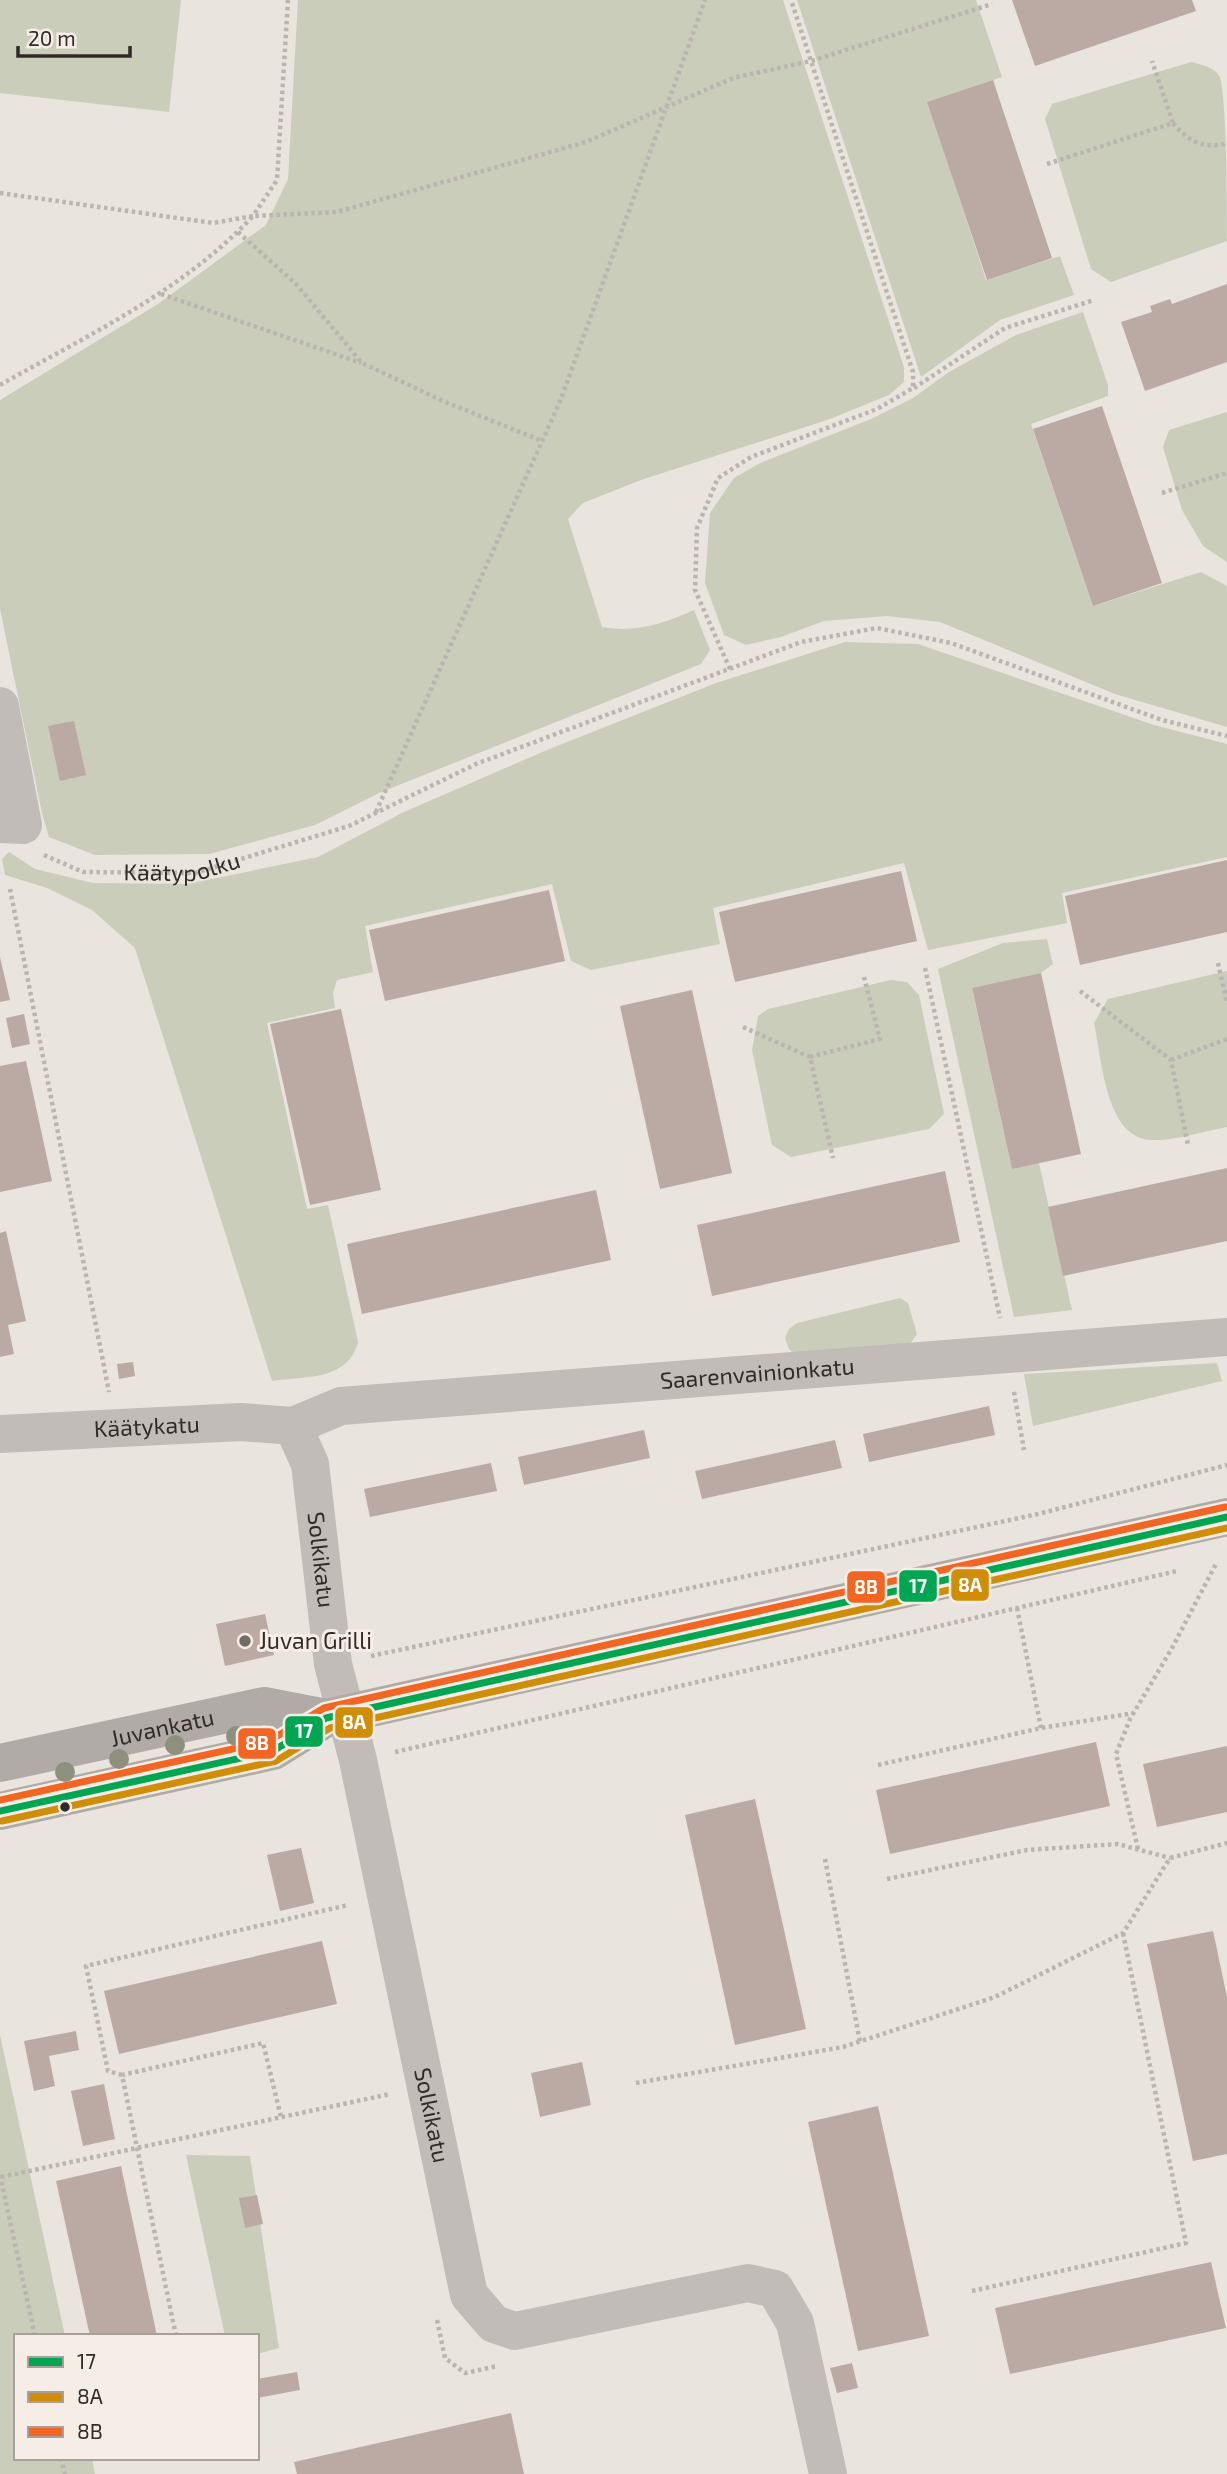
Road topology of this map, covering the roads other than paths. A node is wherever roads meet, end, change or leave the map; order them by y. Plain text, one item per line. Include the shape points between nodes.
1 (0, 706) edge
2 (12, 824) edge
3 (1227, 1337) edge
4 (293, 1426) junction
5 (0, 1434) edge
6 (1227, 1517) edge
7 (336, 1715) junction
8 (0, 1763) edge
9 (0, 1811) edge
10 (828, 2474) edge

1 - 2 street
3 - 4 street, Saarenvainionkatu via 341,1406
4 - 5 street, Käätykatu via 116,1426
4 - 7 street, Solkikatu via 310,1464
6 - 7 main road, Juvankatu
7 - 8 main road, Juvankatu via 264,1706
7 - 9 main road, Juvankatu via 273,1751
7 - 10 street, Solkikatu via 358,1760 469,2295 494,2324 515,2331 748,2283 775,2289 795,2323

